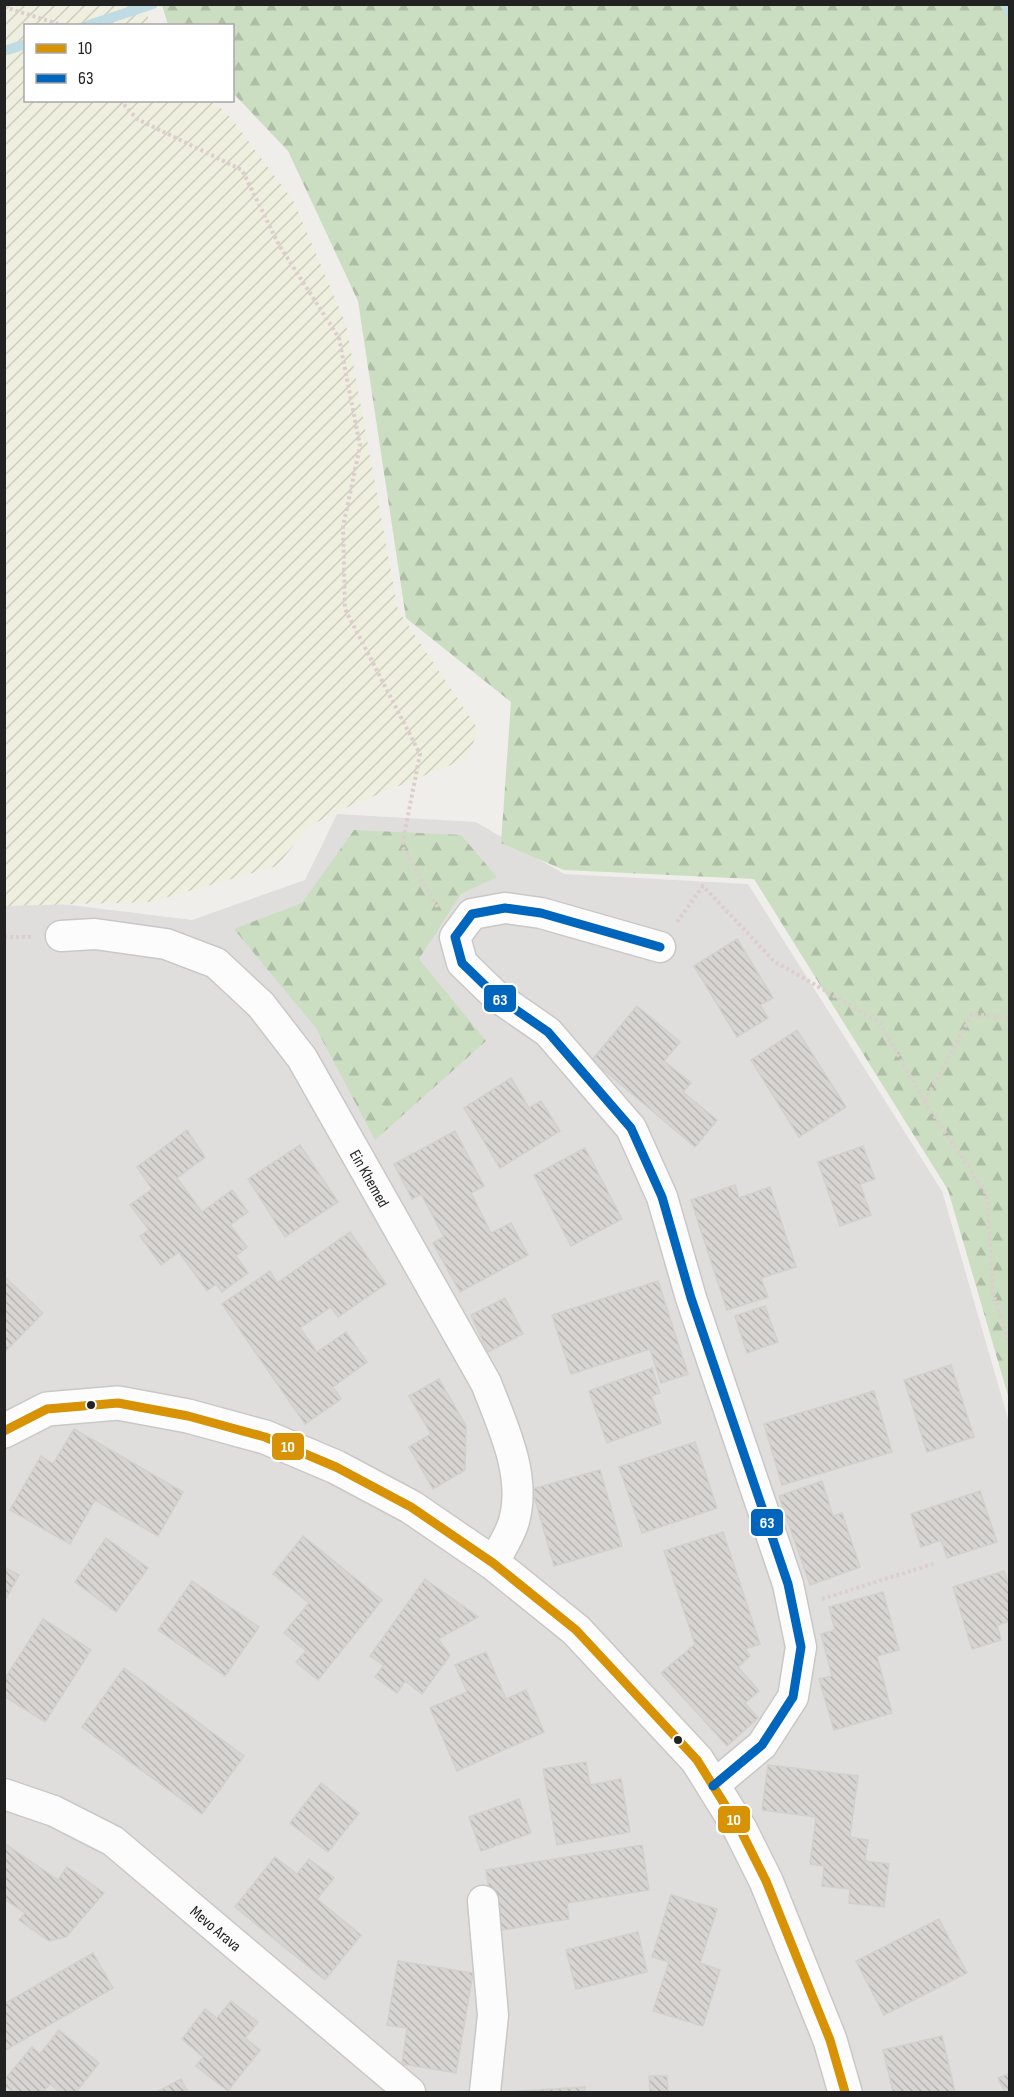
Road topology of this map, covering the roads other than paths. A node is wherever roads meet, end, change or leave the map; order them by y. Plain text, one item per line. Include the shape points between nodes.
1 (61, 936) dead end
2 (660, 947) road end
3 (4, 1431) edge
4 (493, 1563) junction
5 (713, 1786) junction
6 (4, 1794) edge
7 (483, 1901) dead end
8 (410, 2092) edge
9 (485, 2092) edge
10 (845, 2092) edge

1 - 4 street, Ein Khemed via 95,934 166,944 216,963 261,1005 302,1058 486,1383 507,1439 518,1491 514,1522
2 - 5 street via 541,913 505,908 472,914 455,937 462,963 496,996 548,1032 631,1128 662,1197 691,1298 788,1584 801,1647 793,1697 762,1745
3 - 4 street via 47,1409 118,1402 199,1419 265,1437 336,1467 411,1507
4 - 5 street via 576,1630 697,1760
5 - 10 street via 766,1881 830,2040
6 - 8 street, Mevo Arava via 54,1811 113,1841
7 - 9 street via 493,2015

